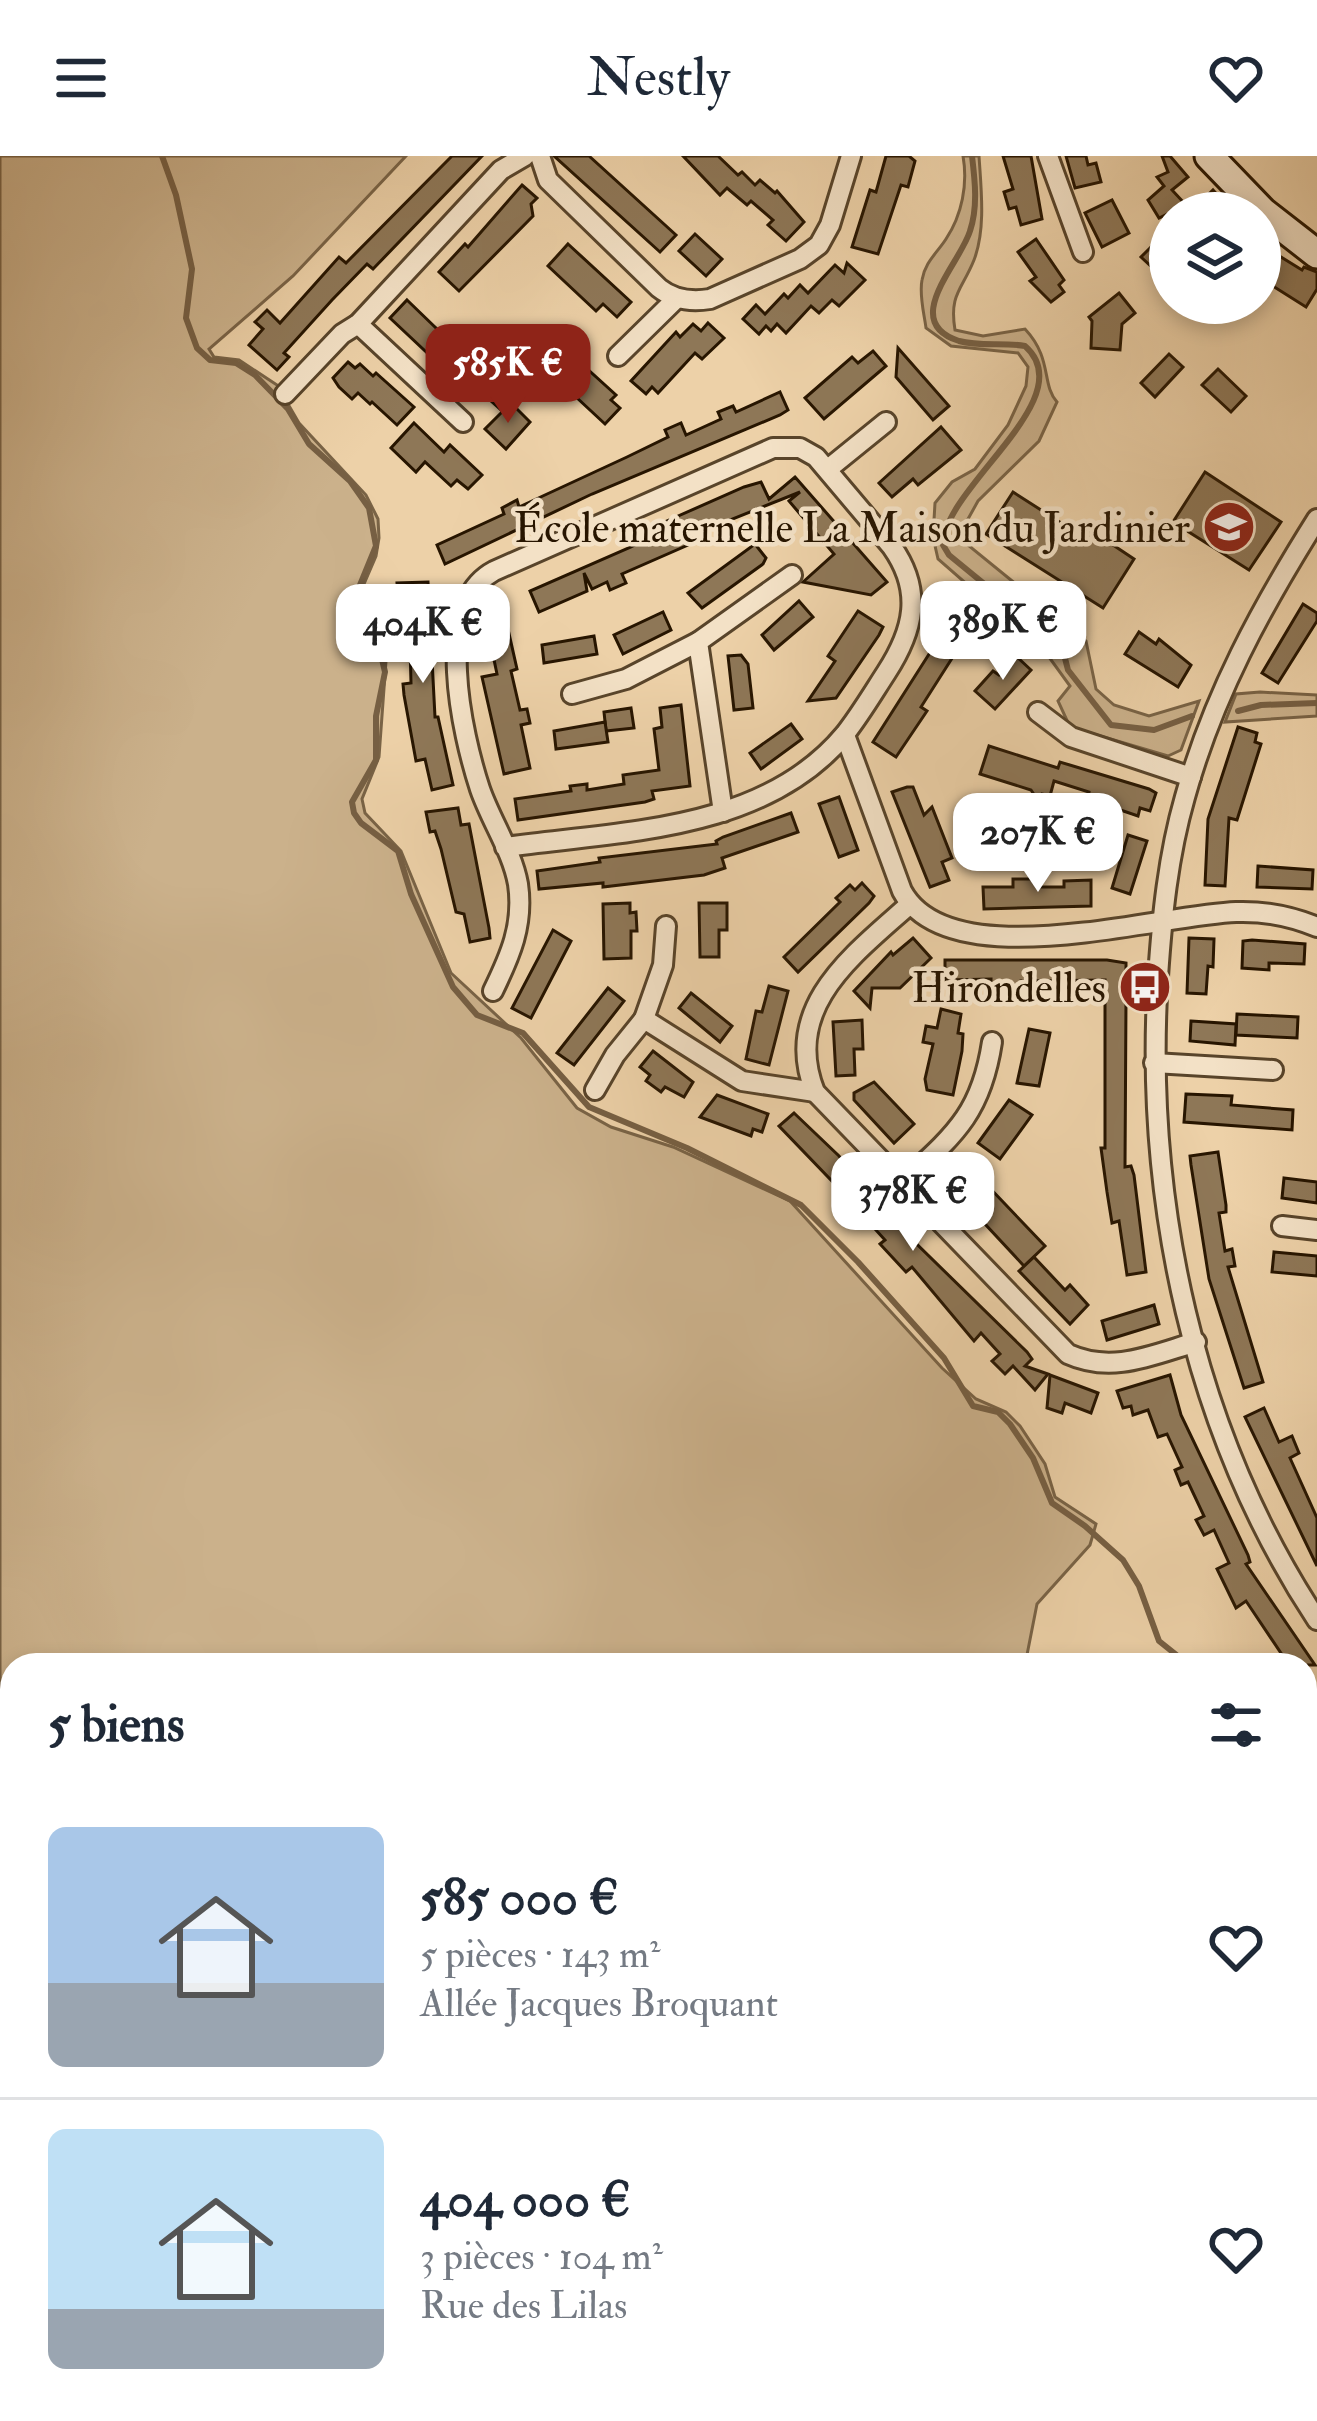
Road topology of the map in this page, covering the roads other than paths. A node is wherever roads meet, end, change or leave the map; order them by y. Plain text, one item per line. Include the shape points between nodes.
1 (525, 156) edge
2 (541, 156) edge
3 (851, 156) edge
4 (1048, 156) edge
5 (1209, 156) edge
6 (1083, 251) dead end
7 (1317, 254) edge
8 (677, 298) junction
9 (358, 324) junction
10 (618, 356) dead end
11 (285, 394) dead end
12 (463, 422) dead end
13 (886, 422) dead end
14 (828, 469) junction
15 (1316, 523) edge
16 (792, 574) dead end
17 (698, 642) junction
18 (572, 694) dead end
19 (1038, 712) dead end
20 (845, 734) junction
21 (1191, 777) junction
22 (723, 812) junction
23 (505, 847) junction
24 (910, 904) junction
25 (1163, 919) junction
26 (666, 926) dead end
27 (1317, 927) edge
28 (493, 991) dead end
29 (644, 1019) junction
30 (992, 1042) dead end
31 (1154, 1063) junction
32 (1273, 1070) dead end
33 (595, 1090) dead end
34 (815, 1092) junction
35 (901, 1184) junction
36 (1282, 1226) dead end
37 (1317, 1230) edge
38 (1196, 1342) junction
39 (1317, 1620) edge

1 - 9 street via 501,170
2 - 8 street via 548,180
3 - 8 street via 814,250 710,299
4 - 6 street
5 - 7 street
8 - 10 street
9 - 11 street
9 - 12 street
13 - 14 street
14 - 20 street via 892,547 913,592 906,639
14 - 23 street via 805,450 773,448 473,586 459,621 460,703 479,785
15 - 21 street via 1246,637
16 - 17 street
17 - 18 street via 637,674
17 - 22 street
19 - 21 street via 1082,742
20 - 22 street via 785,785
20 - 24 street
21 - 25 street
22 - 23 street
23 - 28 street via 519,924
24 - 25 street via 948,928 1008,936
24 - 34 street via 815,1000 806,1046
25 - 27 street via 1253,912
25 - 31 street
26 - 29 street via 663,965
29 - 33 street
29 - 34 street via 742,1081
30 - 35 street via 975,1106
31 - 32 street
31 - 38 street via 1162,1184
34 - 35 street
35 - 38 street via 1068,1354 1116,1364
36 - 37 street
38 - 39 street via 1241,1482

